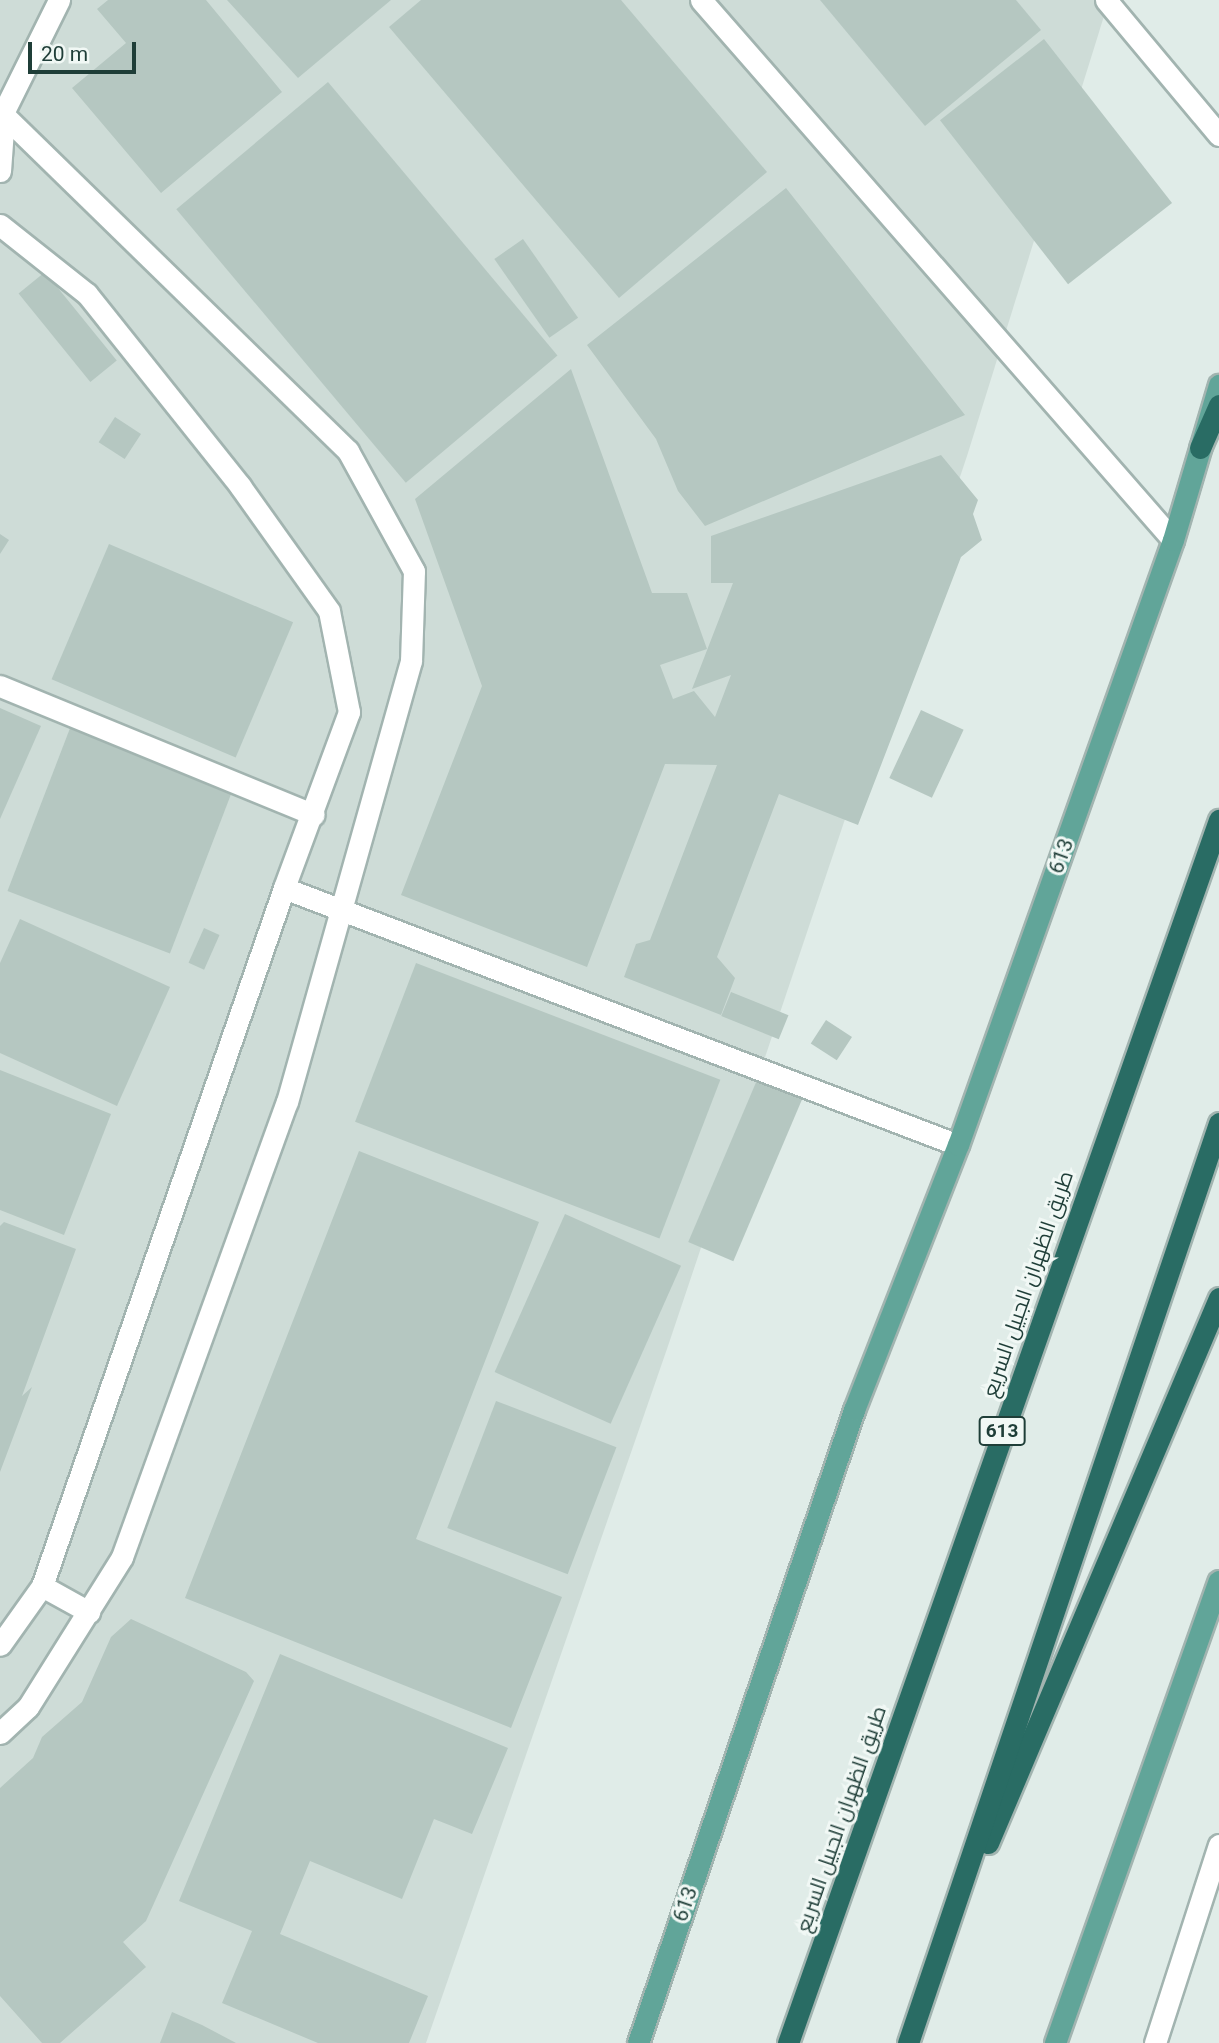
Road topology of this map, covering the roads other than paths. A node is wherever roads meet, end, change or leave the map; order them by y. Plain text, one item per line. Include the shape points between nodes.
1 (60, 0) edge
2 (701, 0) edge
3 (1106, 0) edge
4 (2, 117) edge
5 (1219, 135) edge
6 (0, 171) edge
7 (0, 225) edge
8 (1219, 385) edge
9 (1219, 405) edge
10 (1200, 448) junction
11 (1173, 540) junction
12 (0, 686) edge
13 (314, 815) junction
14 (1219, 820) edge
15 (284, 888) junction
16 (341, 910) junction
17 (1219, 1123) edge
18 (958, 1145) junction
19 (1219, 1298) edge
20 (1219, 1581) edge
21 (42, 1586) junction
22 (89, 1612) junction
23 (0, 1644) edge
24 (0, 1733) edge
25 (1219, 1845) edge
26 (922, 1999) junction
27 (638, 2043) edge
28 (788, 2043) edge
29 (908, 2043) edge
30 (1055, 2043) edge
31 (1155, 2043) edge

1 - 4 street
2 - 11 street
3 - 5 street
4 - 6 street
4 - 16 street via 348,451 414,571 411,661
7 - 13 street via 86,294 240,486 329,611 349,712
8 - 10 main road, 613
9 - 10 highway
10 - 11 main road, 613
11 - 18 main road, 613
12 - 13 street
13 - 15 street
14 - 28 highway, طريق الظهران الجبيل السريع / 613
15 - 16 street
15 - 21 street
16 - 18 street
16 - 22 street via 287,1102 122,1558
17 - 26 highway
18 - 27 main road, 613 via 854,1410
19 - 26 highway
20 - 30 main road
21 - 22 street
21 - 23 street
22 - 24 street via 28,1707
25 - 31 street
26 - 29 highway

